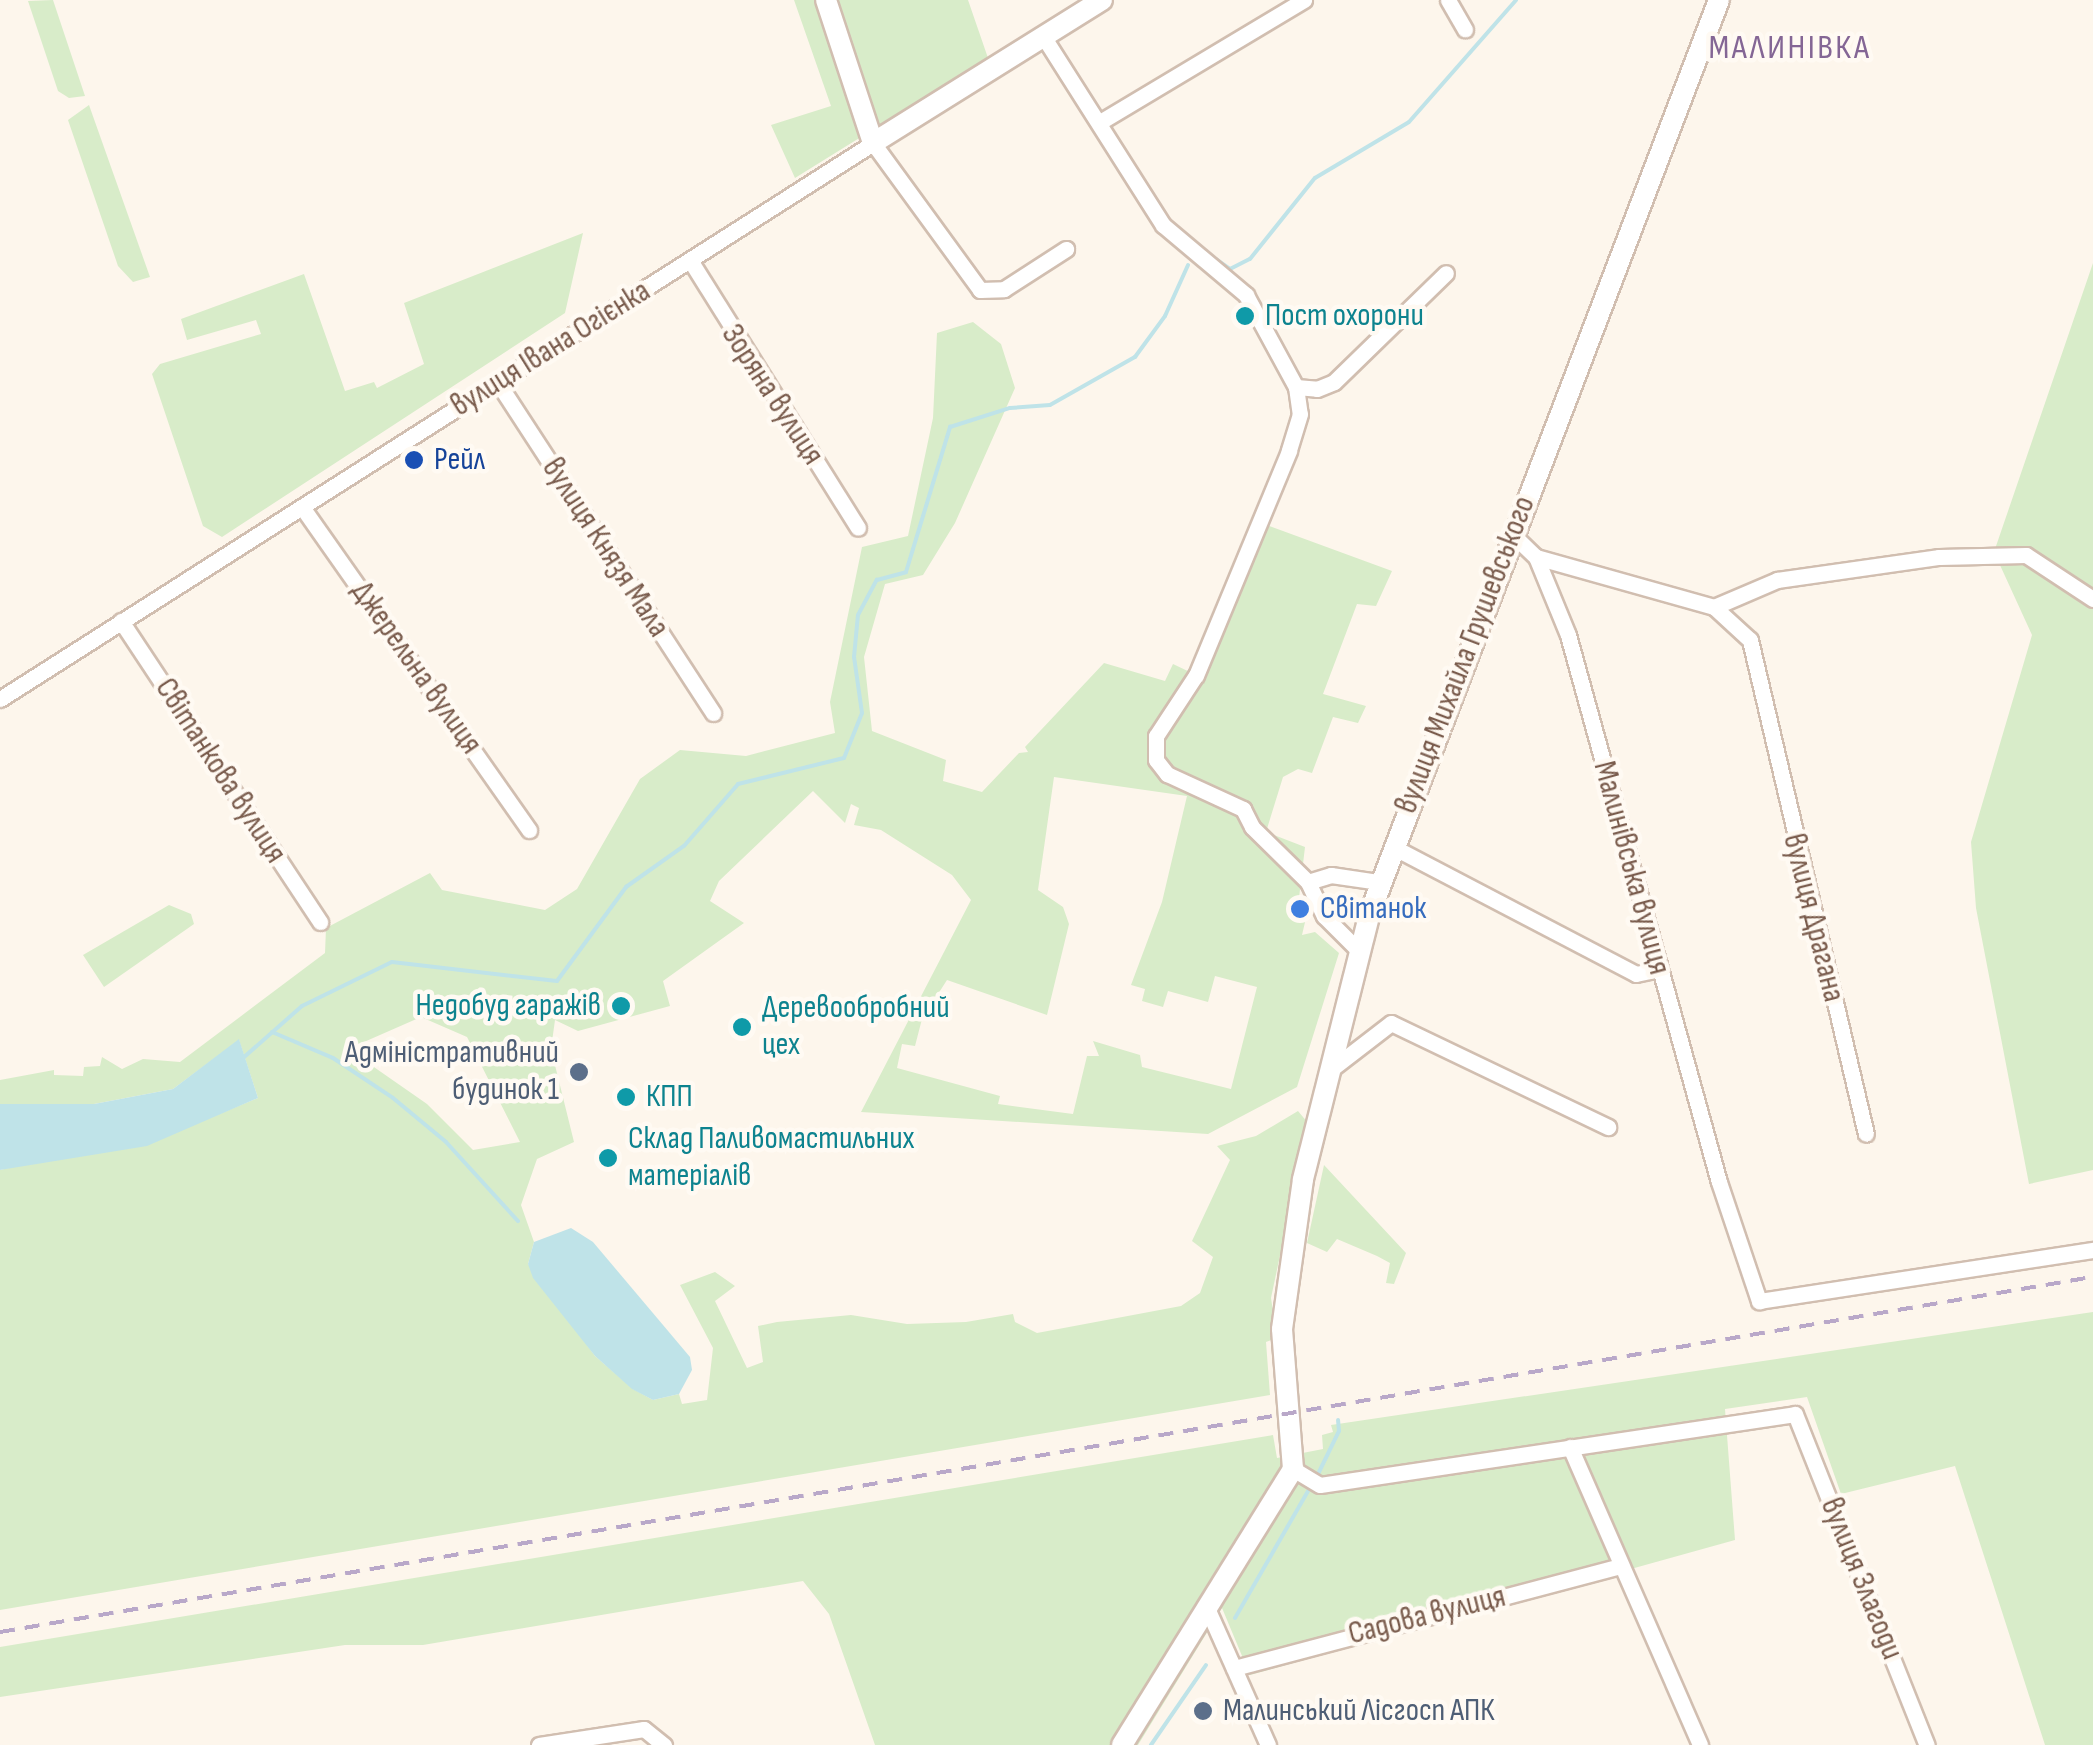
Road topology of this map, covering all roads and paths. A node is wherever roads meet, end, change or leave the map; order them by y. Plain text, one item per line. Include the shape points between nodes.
1 (826, 0) edge
2 (1102, 0) edge
3 (1304, 0) edge
4 (1448, 0) edge
5 (1719, 0) edge
6 (1465, 30) dead end
7 (1043, 36) junction
8 (1100, 122) junction
9 (873, 143) junction
10 (1066, 250) dead end
11 (690, 260) junction
12 (1446, 273) dead end
13 (498, 382) junction
14 (1296, 387) junction
15 (302, 507) junction
16 (858, 528) dead end
17 (1512, 534) junction
18 (1536, 557) junction
19 (2093, 599) edge
20 (1714, 607) junction
21 (121, 621) junction
22 (0, 699) edge
23 (713, 713) dead end
24 (529, 830) dead end
25 (1393, 847) junction
26 (1308, 882) junction
27 (1379, 882) junction
28 (320, 922) dead end
29 (1360, 952) junction
30 (1659, 970) junction
31 (1330, 1070) junction
32 (1608, 1127) dead end
33 (1866, 1134) dead end
34 (2093, 1250) edge
35 (1570, 1448) junction
36 (1293, 1469) junction
37 (1621, 1566) junction
38 (1207, 1608) junction
39 (1234, 1668) junction
40 (540, 1745) edge
41 (664, 1745) edge
42 (1122, 1745) edge
43 (1268, 1745) edge
44 (1700, 1745) edge
45 (1927, 1745) edge

1 - 9 street
2 - 7 street, вулиця Івана Огієнка
3 - 8 street
4 - 6 street
5 - 17 street, вулиця Михайла Грушевського
7 - 8 street
7 - 9 street, вулиця Івана Огієнка
8 - 14 street via 1163,224 1246,295
9 - 10 street via 980,290 1004,289
9 - 11 street, вулиця Івана Огієнка
11 - 13 street, вулиця Івана Огієнка
11 - 16 street, Зоряна вулиця
12 - 14 street via 1334,382 1317,390
13 - 15 street, вулиця Івана Огієнка
13 - 23 street, вулиця Князя Мала
14 - 26 street via 1300,414 1289,451 1196,675 1156,736 1156,760 1167,774 1244,808 1252,827
15 - 21 street, вулиця Івана Огієнка
15 - 24 street, Джерельна вулиця
17 - 18 street
17 - 25 street, вулиця Михайла Грушевського
18 - 20 street
18 - 30 street, Малинівська вулиця via 1568,636
19 - 20 street via 2026,556 1889,560 1777,580
20 - 33 street, вулиця Драгана via 1750,640
21 - 22 street, вулиця Івана Огієнка
21 - 28 street, Світанкова вулиця
25 - 27 street, вулиця Михайла Грушевського
25 - 30 street via 1636,974
26 - 27 street via 1331,874
26 - 29 street via 1324,916
27 - 29 street, вулиця Михайла Грушевського
29 - 31 street, вулиця Михайла Грушевського
30 - 34 street, Малинівська вулиця via 1759,1301
31 - 32 street via 1391,1023
31 - 36 street, вулиця Михайла Грушевського via 1302,1179 1282,1330
35 - 36 street via 1320,1485
35 - 37 street
35 - 45 street, вулиця Злагоди via 1795,1414
36 - 38 street
37 - 39 street, Садова вулиця
37 - 44 street
38 - 39 street
38 - 42 street
39 - 43 street
40 - 41 street via 644,1729

